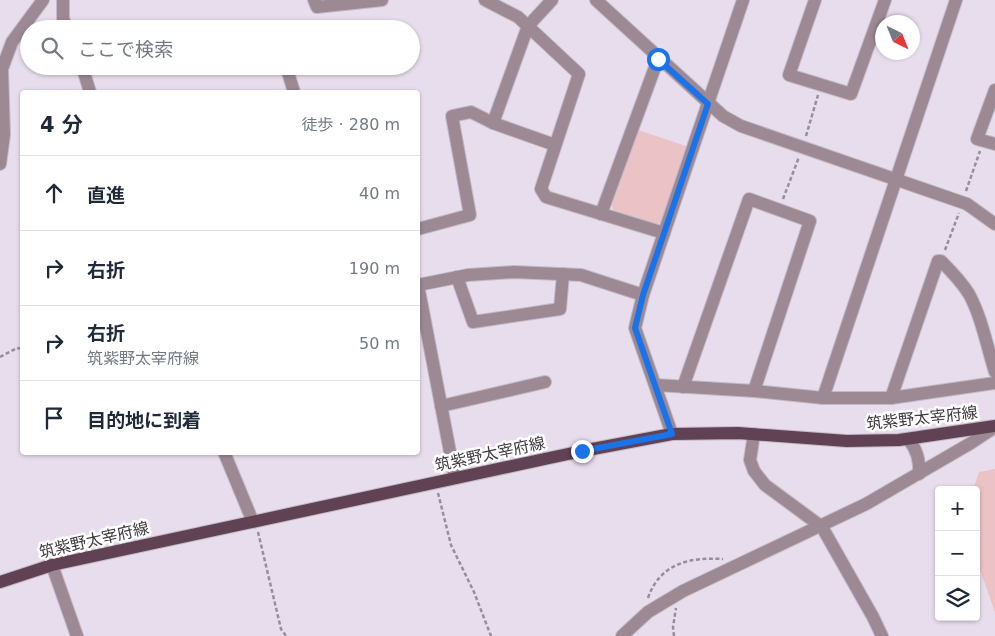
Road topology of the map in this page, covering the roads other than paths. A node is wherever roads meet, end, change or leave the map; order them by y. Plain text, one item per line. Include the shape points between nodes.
1 (43, 0) edge
2 (63, 0) edge
3 (314, 0) edge
4 (382, 0) edge
5 (485, 0) edge
6 (552, 0) edge
7 (596, 0) edge
8 (743, 0) edge
9 (815, 0) edge
10 (885, 0) edge
11 (956, 0) edge
12 (28, 20) edge
13 (64, 20) edge
14 (528, 26) junction
15 (20, 31) edge
16 (658, 59) junction
17 (85, 75) edge
18 (289, 75) edge
19 (89, 90) edge
20 (293, 90) edge
21 (995, 90) edge
22 (708, 104) junction
23 (494, 123) junction
24 (989, 142) edge
25 (555, 145) junction
26 (0, 164) edge
27 (895, 179) junction
28 (601, 214) junction
29 (995, 224) edge
30 (420, 228) edge
31 (664, 233) junction
32 (563, 274) junction
33 (457, 277) junction
34 (420, 285) edge
35 (643, 295) junction
36 (420, 308) edge
37 (423, 343) edge
38 (995, 372) edge
39 (545, 382) dead end
40 (995, 383) edge
41 (656, 385) junction
42 (683, 387) junction
43 (754, 391) junction
44 (823, 398) junction
45 (891, 398) junction
46 (442, 406) junction
47 (995, 427) edge
48 (672, 434) junction
49 (754, 434) junction
50 (908, 439) junction
51 (225, 455) edge
52 (919, 474) junction
53 (456, 478) junction
54 (253, 522) junction
55 (822, 527) junction
56 (52, 565) junction
57 (0, 582) edge
58 (77, 636) edge
59 (622, 636) edge
60 (882, 636) edge

1 - 12 street
2 - 13 street
3 - 4 street via 317,7
5 - 14 street via 518,17
6 - 14 street
7 - 16 street
8 - 22 street
9 - 10 street via 789,75 851,94
11 - 27 street
14 - 23 street
14 - 25 street via 579,74
15 - 26 street via 12,42 2,69 4,135
16 - 22 street
16 - 28 street
17 - 19 street
18 - 20 street
21 - 24 street via 977,139
22 - 27 street via 741,126
22 - 31 street
23 - 25 street
23 - 30 street via 471,112 452,116 470,215
25 - 28 street via 541,189 546,197
27 - 29 street via 963,203
27 - 44 street
28 - 31 street
31 - 35 street
32 - 33 street via 514,272
32 - 33 street via 560,309 473,322
32 - 35 street via 581,275
33 - 34 street
35 - 41 street via 635,328
36 - 37 street
37 - 46 street
38 - 45 street via 977,312 968,294 957,277 938,261
39 - 46 street
40 - 45 street
41 - 42 street
41 - 48 street
42 - 43 street
42 - 43 street via 750,199 810,221
43 - 44 street
44 - 45 street
46 - 53 street
47 - 50 main road, 筑紫野太宰府線
47 - 52 street
48 - 49 main road, 筑紫野太宰府線
48 - 53 main road, 筑紫野太宰府線
49 - 50 main road, 筑紫野太宰府線 via 847,441
49 - 55 street via 750,460 754,471 765,485
50 - 52 street via 916,451
51 - 54 street
52 - 55 street
53 - 54 main road, 筑紫野太宰府線
54 - 56 main road, 筑紫野太宰府線
55 - 59 street via 671,598 646,614
55 - 60 street
56 - 57 main road, 筑紫野太宰府線
56 - 58 street

